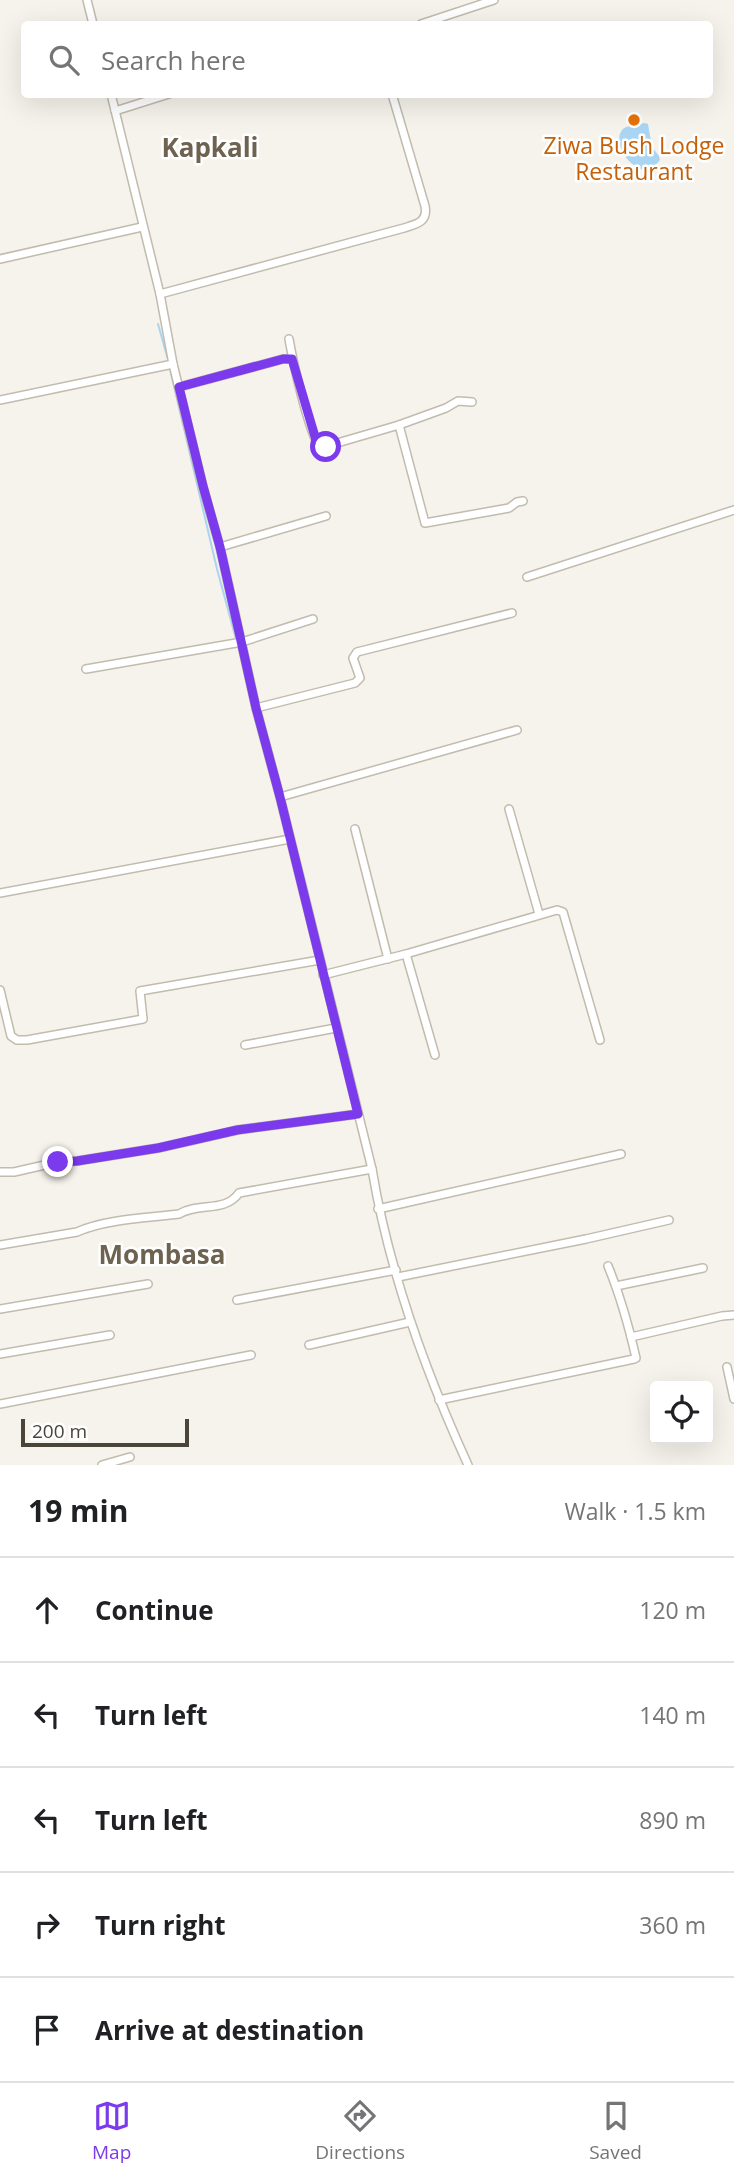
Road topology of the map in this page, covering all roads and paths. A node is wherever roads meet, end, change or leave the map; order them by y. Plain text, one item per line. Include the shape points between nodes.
1 (87, 0) edge
2 (494, 0) edge
3 (92, 21) edge
4 (430, 21) edge
5 (112, 98) edge
6 (156, 98) edge
7 (393, 98) edge
8 (115, 111) junction
9 (142, 228) junction
10 (0, 259) edge
11 (160, 294) junction
12 (289, 339) dead end
13 (292, 359) junction
14 (173, 364) junction
15 (179, 387) junction
16 (0, 400) edge
17 (472, 402) dead end
18 (399, 425) junction
19 (523, 501) dead end
20 (734, 510) edge
21 (326, 516) dead end
22 (220, 547) junction
23 (527, 576) dead end
24 (512, 613) dead end
25 (313, 619) dead end
26 (242, 642) junction
27 (86, 669) dead end
28 (256, 708) junction
29 (517, 730) dead end
30 (280, 797) junction
31 (509, 809) dead end
32 (355, 829) dead end
33 (290, 839) junction
34 (0, 893) edge
35 (539, 914) junction
36 (406, 954) junction
37 (388, 959) junction
38 (320, 960) junction
39 (323, 975) junction
40 (0, 990) edge
41 (336, 1028) junction
42 (600, 1040) dead end
43 (246, 1045) dead end
44 (435, 1055) dead end
45 (358, 1114) junction
46 (621, 1154) dead end
47 (372, 1169) junction
48 (0, 1172) edge
49 (378, 1209) junction
50 (669, 1220) dead end
51 (0, 1245) edge
52 (608, 1266) dead end
53 (703, 1268) dead end
54 (397, 1273) junction
55 (148, 1284) dead end
56 (616, 1286) junction
57 (237, 1300) dead end
58 (0, 1309) edge
59 (734, 1315) edge
60 (410, 1322) junction
61 (110, 1335) dead end
62 (631, 1337) junction
63 (309, 1345) dead end
64 (0, 1353) edge
65 (251, 1355) dead end
66 (727, 1367) dead end
67 (734, 1399) edge
68 (439, 1400) junction
69 (0, 1404) edge
70 (130, 1458) dead end
71 (102, 1465) edge
72 (468, 1465) edge

1 - 3 street
2 - 4 street
5 - 8 street
6 - 8 street
7 - 11 street via 425,206 424,219
8 - 9 street
9 - 10 street
9 - 11 street
11 - 14 street
12 - 13 street
13 - 15 street
13 - 18 street via 320,448
14 - 15 street
14 - 16 street
15 - 22 street
17 - 18 street via 458,401
18 - 19 street via 425,523 509,508
20 - 23 street
21 - 22 street
22 - 26 street
24 - 28 street via 357,652 353,658 360,678 355,683
25 - 26 street
26 - 27 street
26 - 28 street
28 - 30 street
29 - 30 street
30 - 33 street
31 - 35 street
32 - 37 street
33 - 34 street
33 - 38 street
35 - 36 street
35 - 42 street via 564,912
36 - 37 street
36 - 44 street
37 - 39 street
38 - 39 street
38 - 40 street via 140,991 143,1019 27,1040 11,1036
39 - 41 street
41 - 43 street
41 - 45 street
45 - 47 street
45 - 48 street via 237,1130 158,1148
46 - 49 street
47 - 49 street
47 - 51 street via 239,1193 225,1205
49 - 54 street
50 - 54 street
52 - 56 street
53 - 56 street
54 - 57 street
54 - 60 street
55 - 58 street
56 - 62 street
59 - 62 street
60 - 63 street
60 - 68 street
61 - 64 street
62 - 68 street via 634,1359
65 - 69 street
66 - 67 street
68 - 72 street
70 - 71 street

